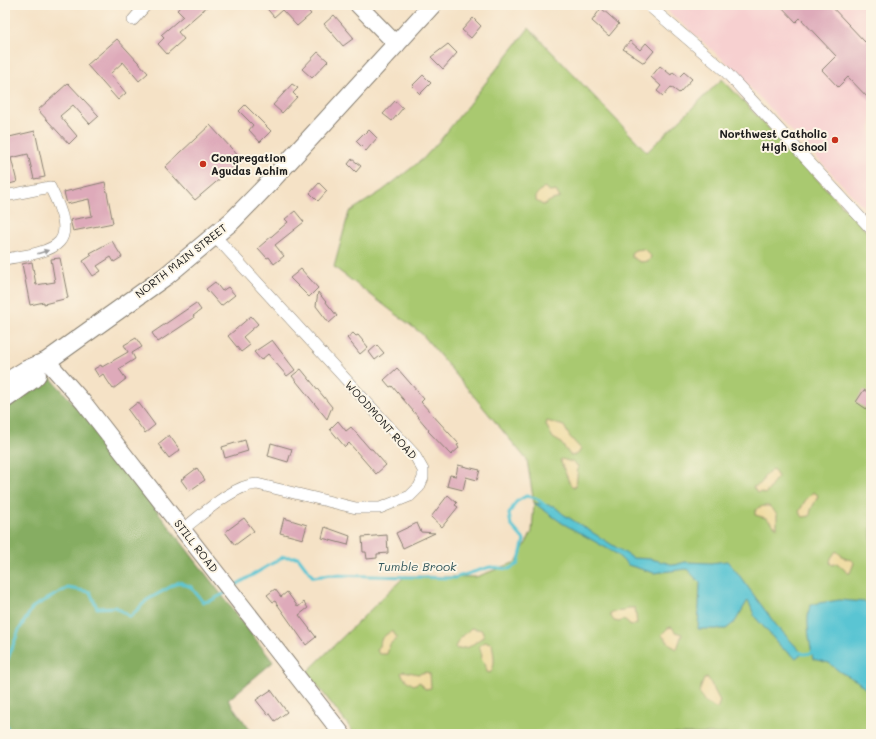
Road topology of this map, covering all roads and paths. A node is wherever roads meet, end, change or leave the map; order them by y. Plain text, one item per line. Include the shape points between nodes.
1 (146, 5) edge
2 (358, 5) edge
3 (432, 5) edge
4 (648, 5) edge
5 (133, 20) dead end
6 (397, 45) junction
7 (5, 196) edge
8 (871, 229) edge
9 (215, 236) junction
10 (5, 259) edge
11 (47, 361) junction
12 (5, 383) edge
13 (5, 400) edge
14 (182, 530) junction
15 (342, 734) edge

1 - 5 street
2 - 6 street
3 - 6 main road, NORTH MAIN STREET
4 - 8 street via 724,70
6 - 9 main road, NORTH MAIN STREET via 270,183
10 -> 7 street via 42,253 53,248 62,240 64,227 60,207 50,187
9 - 11 main road, NORTH MAIN STREET via 166,276
9 - 14 street, WOODMONT ROAD via 414,454 423,470 423,478 419,487 410,496 380,508 356,508 250,484 234,492
11 - 12 main road, NORTH MAIN STREET
11 - 13 main road, NORTH MAIN STREET via 33,379
11 - 14 street, STILL ROAD via 84,404
14 - 15 street, STILL ROAD

